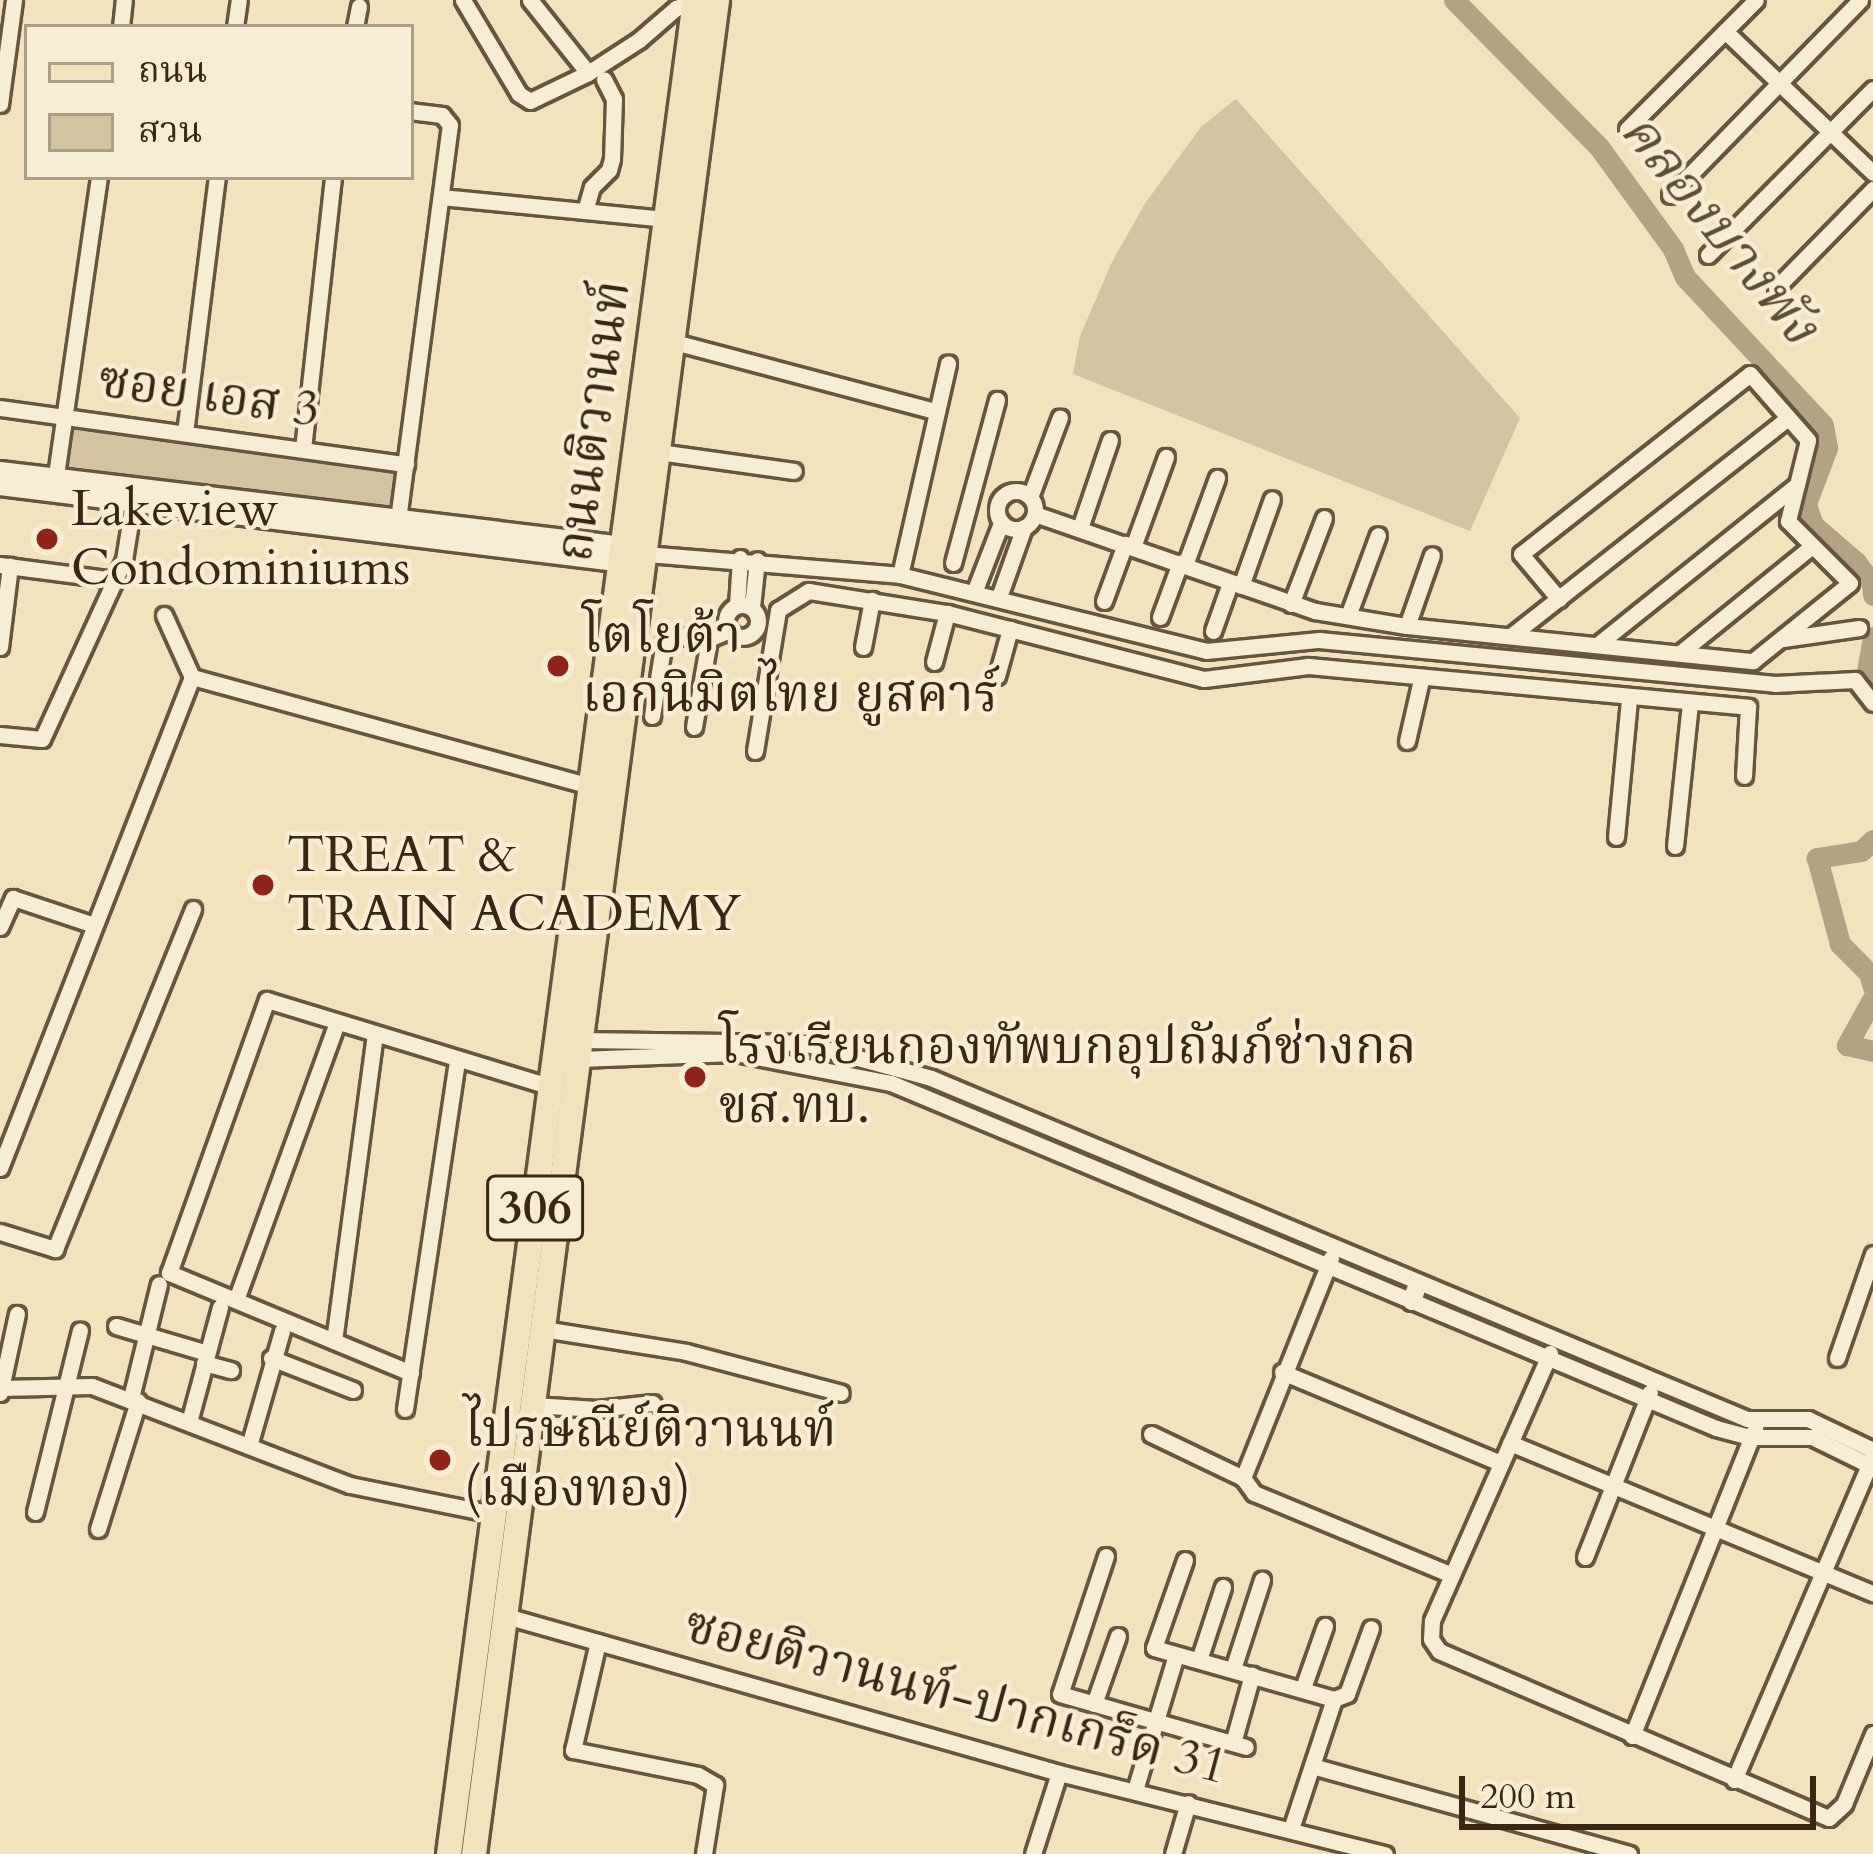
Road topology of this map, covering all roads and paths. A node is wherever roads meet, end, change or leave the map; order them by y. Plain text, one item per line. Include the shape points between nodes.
1 (14, 0) edge
2 (463, 0) edge
3 (530, 0) edge
4 (1756, 0) edge
5 (1860, 0) edge
6 (702, 1) edge
7 (359, 6) dead end
8 (356, 24) edge
9 (1725, 31) junction
10 (3, 59) edge
11 (596, 76) junction
12 (1779, 83) junction
13 (1873, 89) edge
14 (0, 104) edge
15 (414, 111) edge
16 (1627, 129) dead end
17 (1830, 132) junction
18 (1873, 173) edge
19 (99, 180) edge
20 (217, 180) edge
21 (333, 180) edge
22 (1873, 189) edge
23 (1670, 195) dead end
24 (441, 197) junction
25 (585, 211) junction
26 (667, 219) junction
27 (1708, 255) dead end
28 (1776, 288) dead end
29 (674, 342) junction
30 (947, 363) dead end
31 (997, 400) dead end
32 (0, 408) edge
33 (935, 411) junction
34 (1060, 417) dead end
35 (65, 418) junction
36 (1788, 418) junction
37 (185, 434) junction
38 (1110, 440) dead end
39 (303, 449) junction
40 (659, 452) junction
41 (1166, 457) dead end
42 (406, 464) junction
43 (794, 470) dead end
44 (0, 471) edge
45 (1217, 478) dead end
46 (54, 484) junction
47 (0, 485) edge
48 (1797, 485) junction
49 (969, 492) junction
50 (134, 495) junction
51 (1271, 499) dead end
52 (999, 500) junction
53 (1029, 512) junction
54 (1324, 518) dead end
55 (1001, 523) junction
56 (397, 528) junction
57 (1080, 528) junction
58 (1378, 535) dead end
59 (1129, 546) junction
60 (1812, 546) junction
61 (636, 555) junction
62 (1432, 555) dead end
63 (748, 559) junction
64 (952, 563) dead end
65 (1183, 564) junction
66 (5, 566) edge
67 (900, 575) junction
68 (116, 580) junction
69 (1236, 584) junction
70 (975, 590) junction
71 (999, 596) junction
72 (1559, 599) junction
73 (872, 600) junction
74 (1104, 601) dead end
75 (1291, 604) junction
76 (778, 610) junction
77 (749, 611) junction
78 (947, 613) junction
79 (164, 615) dead end
80 (1348, 616) junction
81 (1160, 617) dead end
82 (1407, 626) junction
83 (1859, 628) dead end
84 (1010, 629) junction
85 (729, 630) junction
86 (1213, 631) dead end
87 (1512, 635) junction
88 (709, 639) junction
89 (1780, 640) junction
90 (1597, 645) junction
91 (0, 647) edge
92 (863, 647) dead end
93 (1680, 652) junction
94 (934, 662) dead end
95 (997, 676) dead end
96 (192, 677) junction
97 (1421, 680) junction
98 (1629, 699) junction
99 (1690, 703) junction
100 (1873, 703) edge
101 (652, 716) dead end
102 (694, 727) dead end
103 (0, 736) edge
104 (1407, 741) dead end
105 (755, 751) dead end
106 (1744, 776) dead end
107 (590, 786) junction
108 (1616, 837) dead end
109 (1675, 846) dead end
110 (194, 909) dead end
111 (94, 925) junction
112 (0, 927) edge
113 (338, 1022) junction
114 (375, 1034) junction
115 (574, 1056) junction
116 (457, 1059) junction
117 (551, 1088) junction
118 (0, 1168) edge
119 (0, 1232) edge
120 (1335, 1250) junction
121 (1873, 1254) edge
122 (1328, 1266) junction
123 (1869, 1283) edge
124 (159, 1284) dead end
125 (1414, 1292) junction
126 (228, 1304) junction
127 (17, 1314) dead end
128 (116, 1326) dead end
129 (543, 1329) junction
130 (80, 1330) dead end
131 (282, 1330) dead end
132 (146, 1337) junction
133 (1558, 1340) junction
134 (334, 1341) junction
135 (1547, 1357) junction
136 (205, 1358) junction
137 (272, 1358) junction
138 (1837, 1358) dead end
139 (232, 1370) dead end
140 (1282, 1372) junction
141 (410, 1373) junction
142 (1654, 1380) junction
143 (64, 1387) junction
144 (1, 1390) edge
145 (353, 1390) dead end
146 (841, 1393) dead end
147 (1647, 1399) junction
148 (134, 1400) junction
149 (653, 1403) dead end
150 (533, 1405) junction
151 (405, 1408) dead end
152 (190, 1422) junction
153 (1755, 1428) junction
154 (1151, 1433) dead end
155 (1510, 1443) junction
156 (249, 1446) junction
157 (1872, 1459) edge
158 (1501, 1463) junction
159 (1243, 1478) junction
160 (1613, 1483) junction
161 (35, 1512) dead end
162 (494, 1514) junction
163 (98, 1529) dead end
164 (1715, 1530) junction
165 (1106, 1556) dead end
166 (1585, 1557) dead end
167 (1184, 1560) dead end
168 (1822, 1574) junction
169 (1452, 1575) junction
170 (1262, 1580) dead end
171 (1223, 1587) dead end
172 (1873, 1593) edge
173 (493, 1613) junction
174 (1325, 1626) dead end
175 (1371, 1628) dead end
176 (1118, 1636) dead end
177 (598, 1642) junction
178 (1176, 1655) junction
179 (1199, 1660) junction
180 (1232, 1669) junction
181 (1252, 1676) junction
182 (1303, 1688) junction
183 (1334, 1699) junction
184 (1094, 1704) junction
185 (1154, 1721) junction
186 (1873, 1734) edge
187 (1631, 1736) junction
188 (1312, 1766) junction
189 (1059, 1773) junction
190 (1734, 1780) junction
191 (1135, 1790) junction
192 (1188, 1803) junction
193 (1291, 1829) junction
194 (449, 1854) edge
195 (474, 1854) edge
196 (704, 1854) edge
197 (1033, 1854) edge
198 (1172, 1854) edge
199 (1385, 1854) edge
200 (1629, 1854) edge

1 - 10 street
2 - 11 street via 519,94 530,100
3 - 11 street
4 - 9 street
5 - 12 street
6 - 11 street via 676,8
6 - 26 main road, ถนนติวานนท์ / 306
6 - 29 main road, ถนนติวานนท์ / 306
7 - 8 street
9 - 12 street
9 - 16 street
10 - 14 street
11 - 25 street via 614,99 612,159
12 - 17 street
12 - 23 street
13 - 17 street
15 - 24 street via 442,115 450,125
17 - 18 street
17 - 27 street
19 - 35 street
20 - 37 street
21 - 39 street
22 - 28 street
24 - 25 street
24 - 42 street
25 - 26 street
26 - 61 main road, ถนนติวานนท์ / 306
29 - 33 street
29 - 40 main road, ถนนติวานนท์ / 306
30 - 33 street
31 - 49 street
32 - 35 street, ซอย เอส 3
33 - 67 street
34 - 53 street
35 - 37 street, ซอย เอส 3
35 - 46 street
36 - 48 street via 1808,440
36 - 72 street
36 - 72 street via 1750,374 1521,554
37 - 39 street, ซอย เอส 3
38 - 57 street
39 - 42 street, ซอย เอส 3
40 - 43 street
40 - 61 main road, ถนนติวานนท์ / 306
41 - 59 street
42 - 56 street
44 - 46 street
45 - 65 street
46 - 47 street
46 - 50 street
48 - 60 street via 1788,521
48 - 90 street
49 - 52 street
49 - 64 street
50 - 56 street
50 - 68 street
51 - 69 street
52 - 53 street via 1014,490
52 - 55 street
53 - 55 street
53 - 57 street
53 - 71 street
54 - 75 street
55 - 70 street
56 - 61 street
57 - 59 street
58 - 80 street
59 - 65 street
59 - 74 street
60 - 89 street via 1850,583
60 - 93 street
61 - 63 street
61 - 107 main road, ถนนติวานนท์ / 306
61 - 115 main road, ถนนติวานนท์ / 306
62 - 82 street
63 - 67 street
63 - 77 street
65 - 69 street
65 - 81 street
66 - 68 street
66 - 91 street
67 - 70 street
68 - 103 street via 42,739
69 - 75 street
69 - 86 street
70 - 71 street
71 - 100 street via 1206,651 1319,640 1774,684 1855,680
72 - 87 street
73 - 76 street via 809,591
73 - 78 street
73 - 92 street
75 - 80 street
76 - 77 street
76 - 105 street
77 - 85 street via 727,616
77 - 85 street via 747,636
78 - 84 street
78 - 94 street
79 - 96 street
80 - 82 street
82 - 87 street
83 - 89 street
84 - 95 street
84 - 97 street via 1204,679 1308,666
85 - 88 street
87 - 90 street
88 - 101 street via 664,634
88 - 102 street
89 - 93 street via 1753,661
90 - 93 street
96 - 107 street
96 - 111 street
97 - 98 street
97 - 104 street
98 - 99 street
98 - 108 street
99 - 106 street via 1748,706
99 - 109 street
107 - 115 main road, ถนนติวานนท์ / 306
110 - 119 street via 55,1249
111 - 112 street via 13,898
111 - 118 street
113 - 114 street
113 - 126 street
113 - 126 street via 267,1000 169,1273
114 - 116 street
114 - 134 street
115 - 117 main road, ถนนติวานนท์ / 306
115 - 120 street via 803,1042 932,1078
115 - 122 street via 735,1053 891,1083
115 - 129 main road, ถนนติวานนท์ / 306
116 - 117 street
116 - 141 street
117 - 162 main road, ถนนติวานนท์ / 306
120 - 122 street
120 - 125 street
121 - 123 street
122 - 125 street
122 - 140 street
123 - 138 street
124 - 132 street
125 - 133 street
125 - 135 street
126 - 134 street
126 - 136 street
127 - 144 street
128 - 132 street
129 - 146 street via 686,1352
129 - 150 main road, ถนนติวานนท์ / 306
130 - 143 street
131 - 137 street
132 - 136 street
132 - 148 street
133 - 135 street
133 - 142 street
134 - 141 street
135 - 147 street
135 - 155 street
136 - 139 street
136 - 152 street
137 - 145 street
137 - 156 street
140 - 158 street
140 - 159 street
141 - 151 street
142 - 147 street
142 - 153 street
143 - 144 street
143 - 148 street via 92,1386
143 - 161 street
147 - 153 street via 1716,1428
147 - 160 street
148 - 152 street
148 - 163 street
149 - 150 street
150 - 173 main road, ถนนติวานนท์ / 306
152 - 156 street
153 - 157 street
153 - 164 street
154 - 159 street
155 - 158 street
155 - 160 street
156 - 162 street via 350,1485
157 - 168 street
158 - 169 street
159 - 169 street via 1250,1491
160 - 164 street
160 - 166 street
162 - 173 main road, ถนนติวานนท์ / 306
164 - 168 street
164 - 187 street
165 - 184 street via 1060,1694
167 - 178 street via 1154,1648
168 - 172 street
168 - 190 street
169 - 187 street via 1432,1621 1439,1651
170 - 180 street
171 - 179 street
173 - 177 street, ซอยติวานนท์-ปากเกร็ด 31
173 - 194 main road, ถนนติวานนท์ / 306
173 - 195 main road, ถนนติวานนท์ / 306
174 - 182 street
175 - 183 street via 1347,1694
176 - 184 street
177 - 189 street, ซอยติวานนท์-ปากเกร็ด 31
177 - 196 street via 573,1750 715,1785
178 - 179 street
178 - 185 street
179 - 180 street
180 - 181 street
181 - 182 street
181 - 185 street via 1239,1745
182 - 183 street
183 - 188 street
184 - 185 street
185 - 191 street
186 - 190 street via 1838,1815 1814,1814
187 - 190 street
188 - 193 street
188 - 200 street
189 - 191 street, ซอยติวานนท์-ปากเกร็ด 31
189 - 197 street
191 - 192 street, ซอยติวานนท์-ปากเกร็ด 31
192 - 193 street, ซอยติวานนท์-ปากเกร็ด 31
192 - 198 street
193 - 199 street, ซอยติวานนท์-ปากเกร็ด 31

